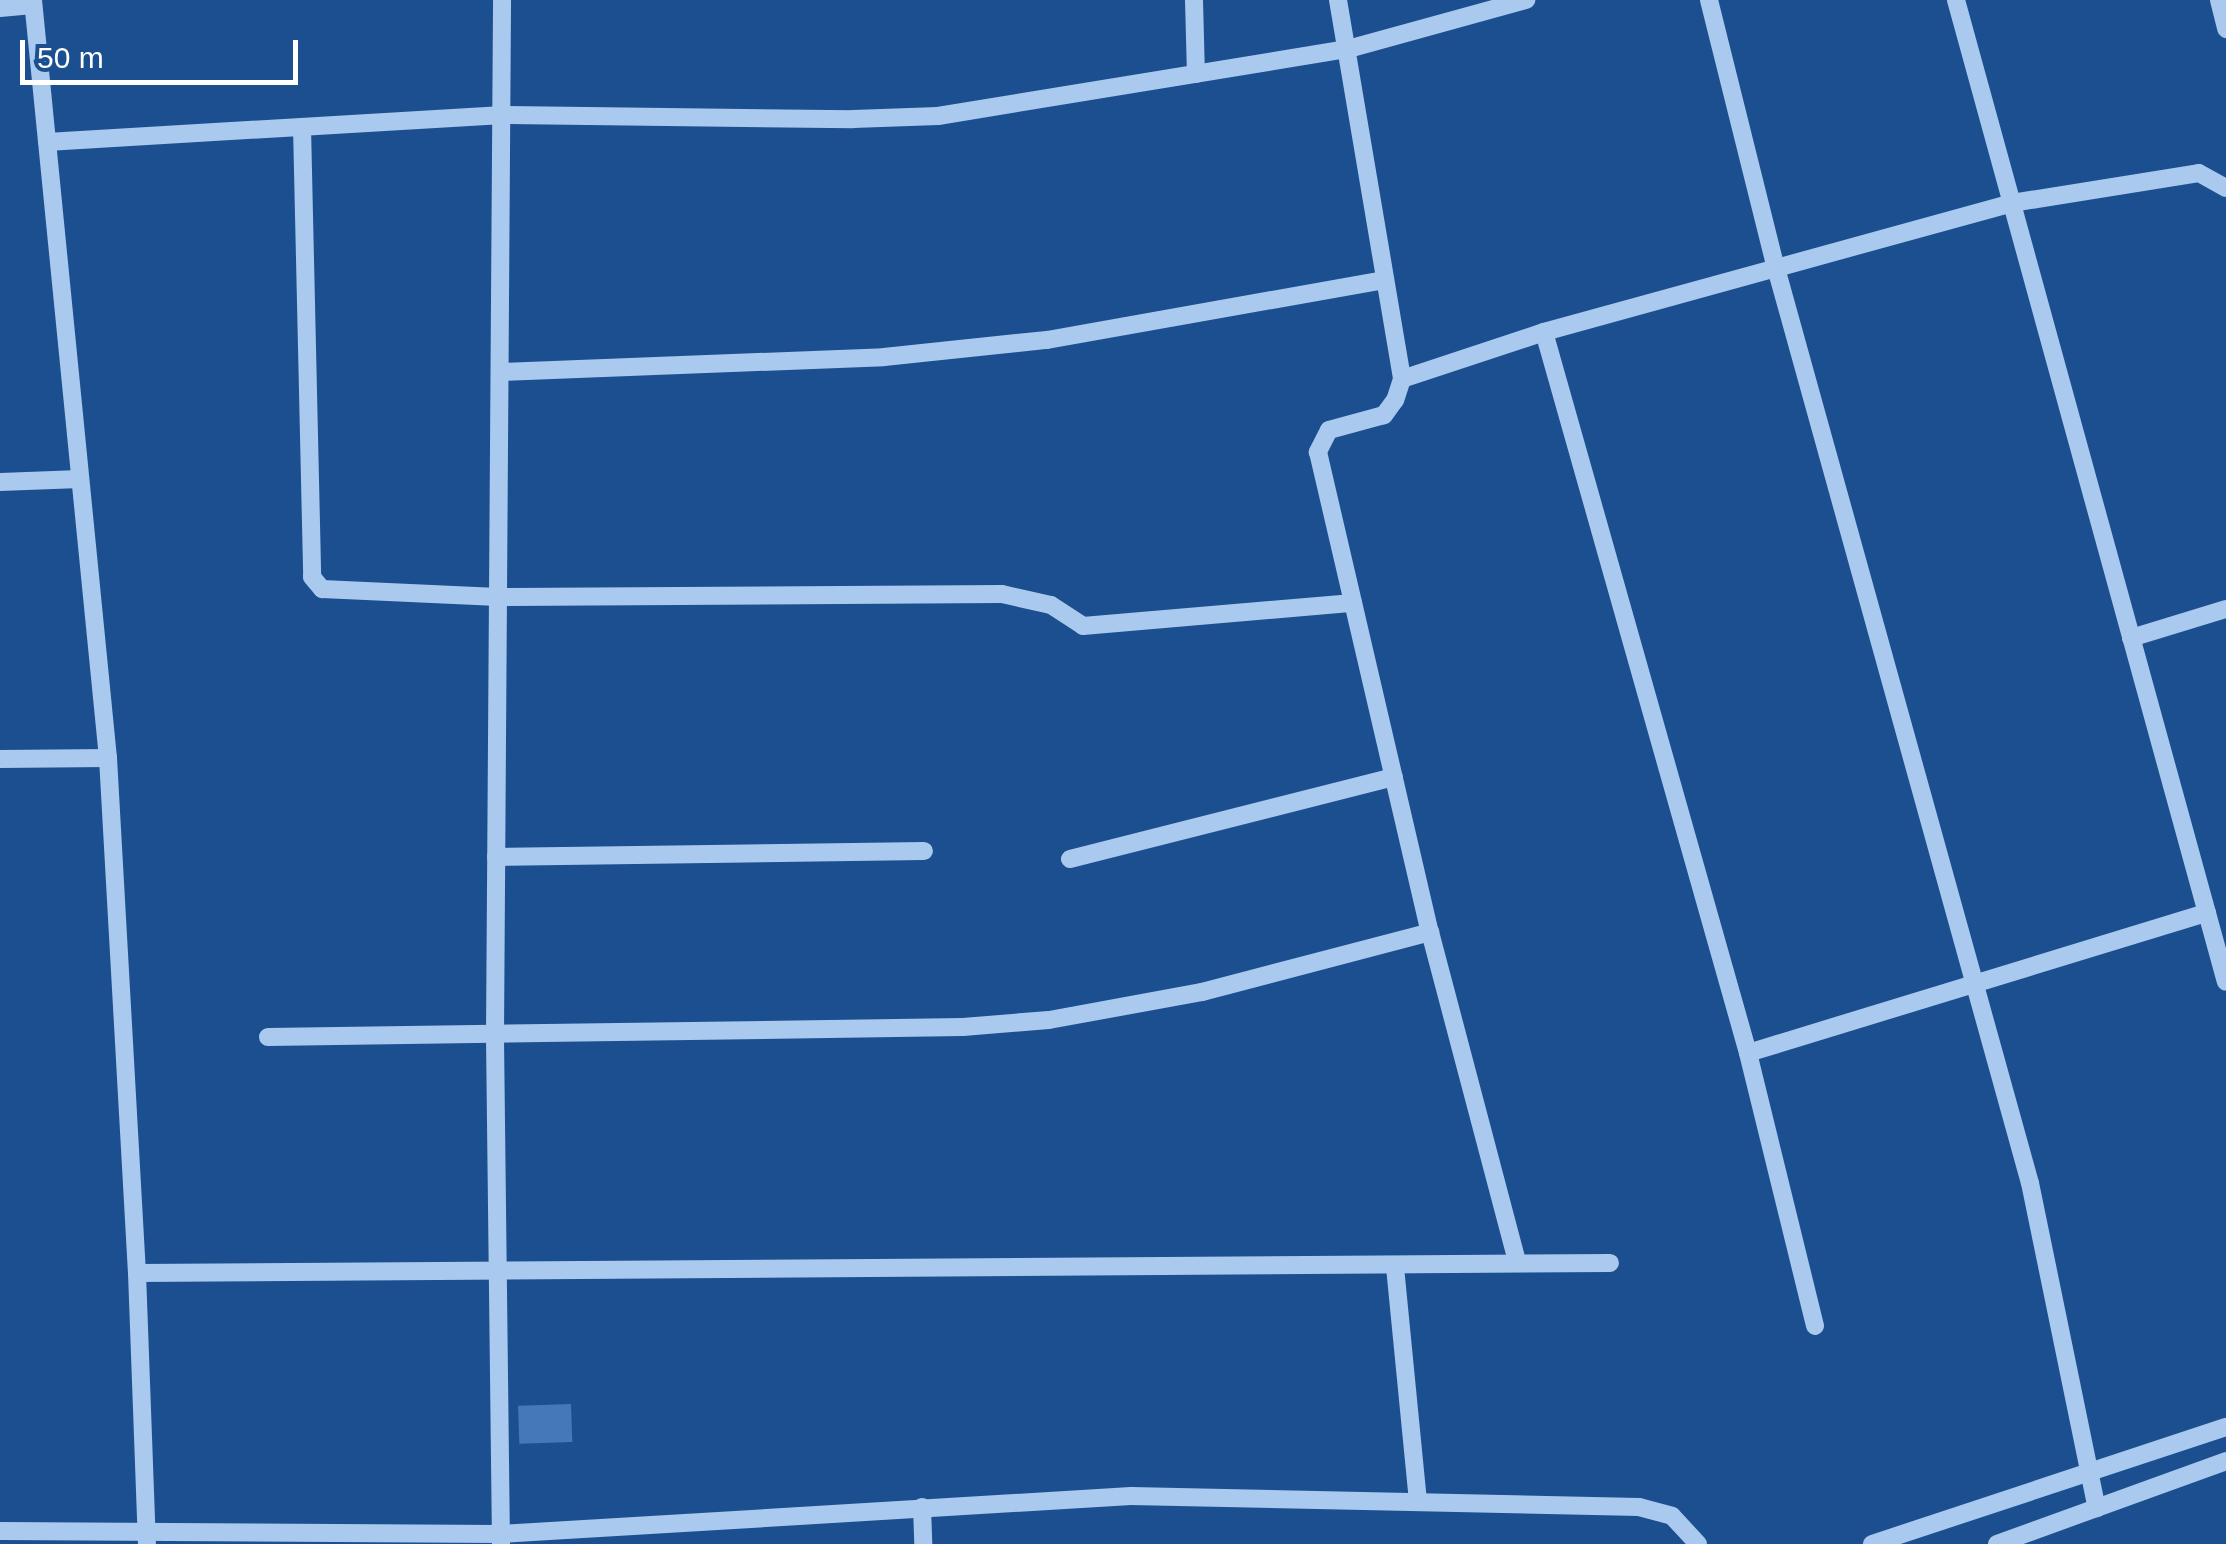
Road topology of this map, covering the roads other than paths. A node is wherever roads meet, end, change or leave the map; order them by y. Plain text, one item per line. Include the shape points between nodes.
1 (502, 0) edge
2 (1194, 0) edge
3 (1338, 0) edge
4 (1526, 0) edge
5 (1709, 0) edge
6 (1956, 0) edge
7 (2219, 0) edge
8 (33, 3) edge
9 (0, 8) edge
10 (2226, 29) edge
11 (1348, 48) junction
12 (1196, 74) junction
13 (502, 114) junction
14 (302, 127) junction
15 (47, 142) junction
16 (2226, 188) edge
17 (2012, 204) junction
18 (1776, 268) junction
19 (1384, 280) junction
20 (1544, 332) junction
21 (500, 372) junction
22 (1402, 379) junction
23 (80, 479) junction
24 (0, 482) edge
25 (498, 597) junction
26 (1352, 603) junction
27 (2226, 609) edge
28 (2132, 638) junction
29 (108, 758) junction
30 (0, 759) edge
31 (1394, 778) junction
32 (924, 851) dead end
33 (496, 857) junction
34 (1070, 859) dead end
35 (2207, 912) junction
36 (1430, 932) junction
37 (2226, 982) edge
38 (1978, 983) junction
39 (495, 1035) junction
40 (268, 1037) dead end
41 (1748, 1054) junction
42 (1518, 1262) junction
43 (1610, 1263) dead end
44 (1396, 1267) junction
45 (498, 1272) junction
46 (137, 1273) junction
47 (1815, 1326) dead end
48 (2226, 1426) edge
49 (2226, 1462) edge
50 (2090, 1472) junction
51 (1418, 1500) junction
52 (922, 1507) junction
53 (2097, 1508) junction
54 (0, 1531) edge
55 (147, 1539) edge
56 (501, 1539) edge
57 (924, 1544) edge
58 (1698, 1544) edge
59 (1872, 1544) edge
60 (1997, 1544) edge

1 - 13 street
2 - 12 street
3 - 11 street
4 - 11 street
5 - 18 street
6 - 17 street
7 - 10 street
8 - 9 street
8 - 15 street
11 - 12 street
11 - 19 street
12 - 13 street via 938,116
13 - 14 street
13 - 21 street
14 - 15 street
14 - 25 street via 312,577 336,592
15 - 23 street
16 - 17 street via 2199,174
17 - 18 street
17 - 28 street
18 - 20 street
18 - 38 street
19 - 21 street via 1047,340 884,357
19 - 22 street
20 - 22 street
20 - 41 street
21 - 25 street
22 - 26 street via 1384,415 1329,430 1319,444
23 - 24 street
23 - 29 street
25 - 26 street via 1002,594 1051,606 1083,626
25 - 33 street
26 - 31 street
27 - 28 street
28 - 35 street
29 - 30 street
29 - 46 street
31 - 34 street
31 - 36 street
32 - 33 street
33 - 39 street
35 - 37 street
35 - 38 street
36 - 39 street via 1202,992 1048,1020
36 - 42 street
38 - 41 street
38 - 50 street via 2030,1183
39 - 40 street
39 - 45 street
41 - 47 street
42 - 43 street
42 - 44 street
44 - 45 street
44 - 51 street
45 - 46 street
45 - 56 street
46 - 55 street
48 - 50 street
49 - 53 street
50 - 53 street
50 - 59 street
51 - 52 street via 1131,1496
51 - 58 street via 1657,1510 1681,1522
52 - 56 street
52 - 57 street
53 - 60 street
54 - 55 street
55 - 56 street

